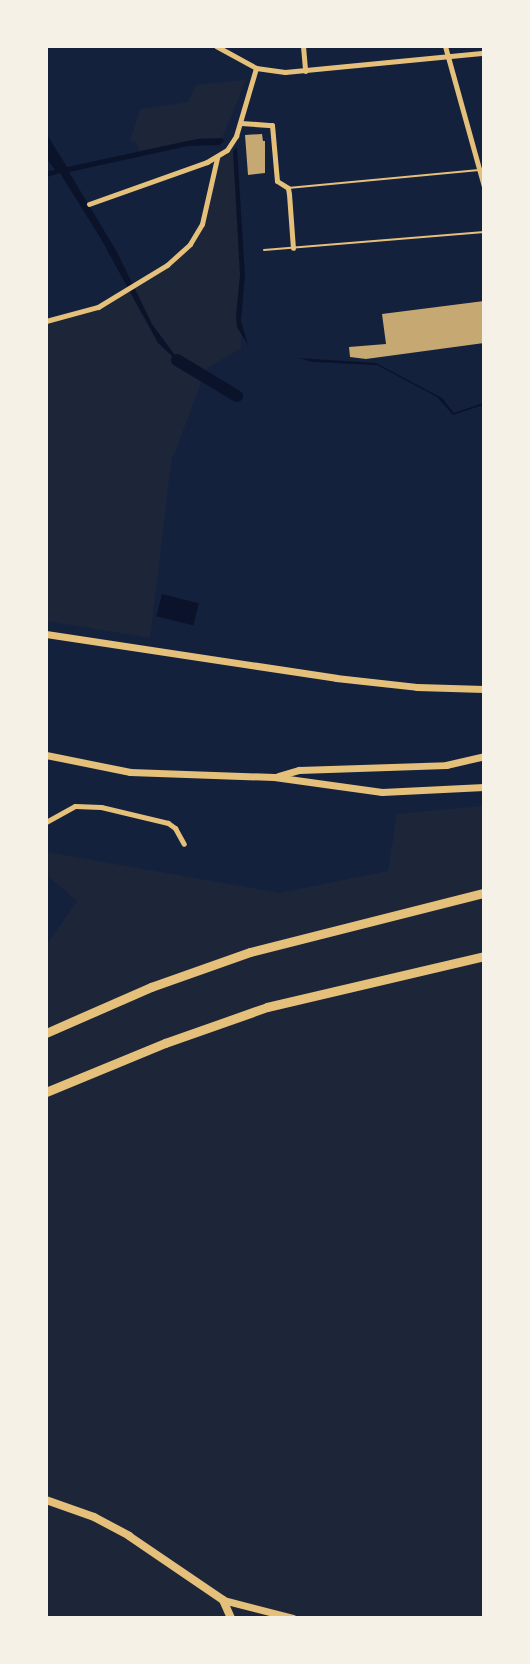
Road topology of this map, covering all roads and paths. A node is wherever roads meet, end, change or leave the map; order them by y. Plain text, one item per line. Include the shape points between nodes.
1 (216, 46) edge
2 (303, 46) edge
3 (445, 46) edge
4 (483, 52) edge
5 (448, 56) junction
6 (256, 68) junction
7 (305, 71) junction
8 (241, 123) junction
9 (217, 158) junction
10 (479, 170) junction
11 (483, 187) edge
12 (288, 188) junction
13 (89, 204) dead end
14 (483, 232) edge
15 (293, 248) junction
16 (264, 250) dead end
17 (46, 321) edge
18 (46, 634) edge
19 (483, 689) edge
20 (46, 755) edge
21 (483, 756) edge
22 (274, 777) junction
23 (483, 787) edge
24 (46, 822) edge
25 (184, 844) dead end
26 (483, 893) edge
27 (483, 956) edge
28 (46, 1033) edge
29 (46, 1092) edge
30 (46, 1500) edge
31 (223, 1600) junction
32 (231, 1617) edge
33 (293, 1617) edge

1 - 6 street
2 - 7 street
3 - 5 street
4 - 5 street
5 - 7 street
5 - 10 street
6 - 7 street
6 - 8 street
8 - 9 street via 232,144
8 - 12 street via 272,125 278,181
9 - 13 street
9 - 17 street via 202,224 190,244 167,265 98,307
10 - 11 street
10 - 12 lane
12 - 15 street
14 - 15 lane
15 - 16 lane
18 - 19 street via 347,679
20 - 22 street via 130,772
21 - 22 street via 446,765 299,770
22 - 23 street via 382,792
24 - 25 street via 75,806 101,807 168,823
26 - 28 highway via 250,952 151,987
27 - 29 highway via 267,1007 165,1043
30 - 31 main road via 94,1517 129,1536
31 - 32 main road
31 - 33 street

